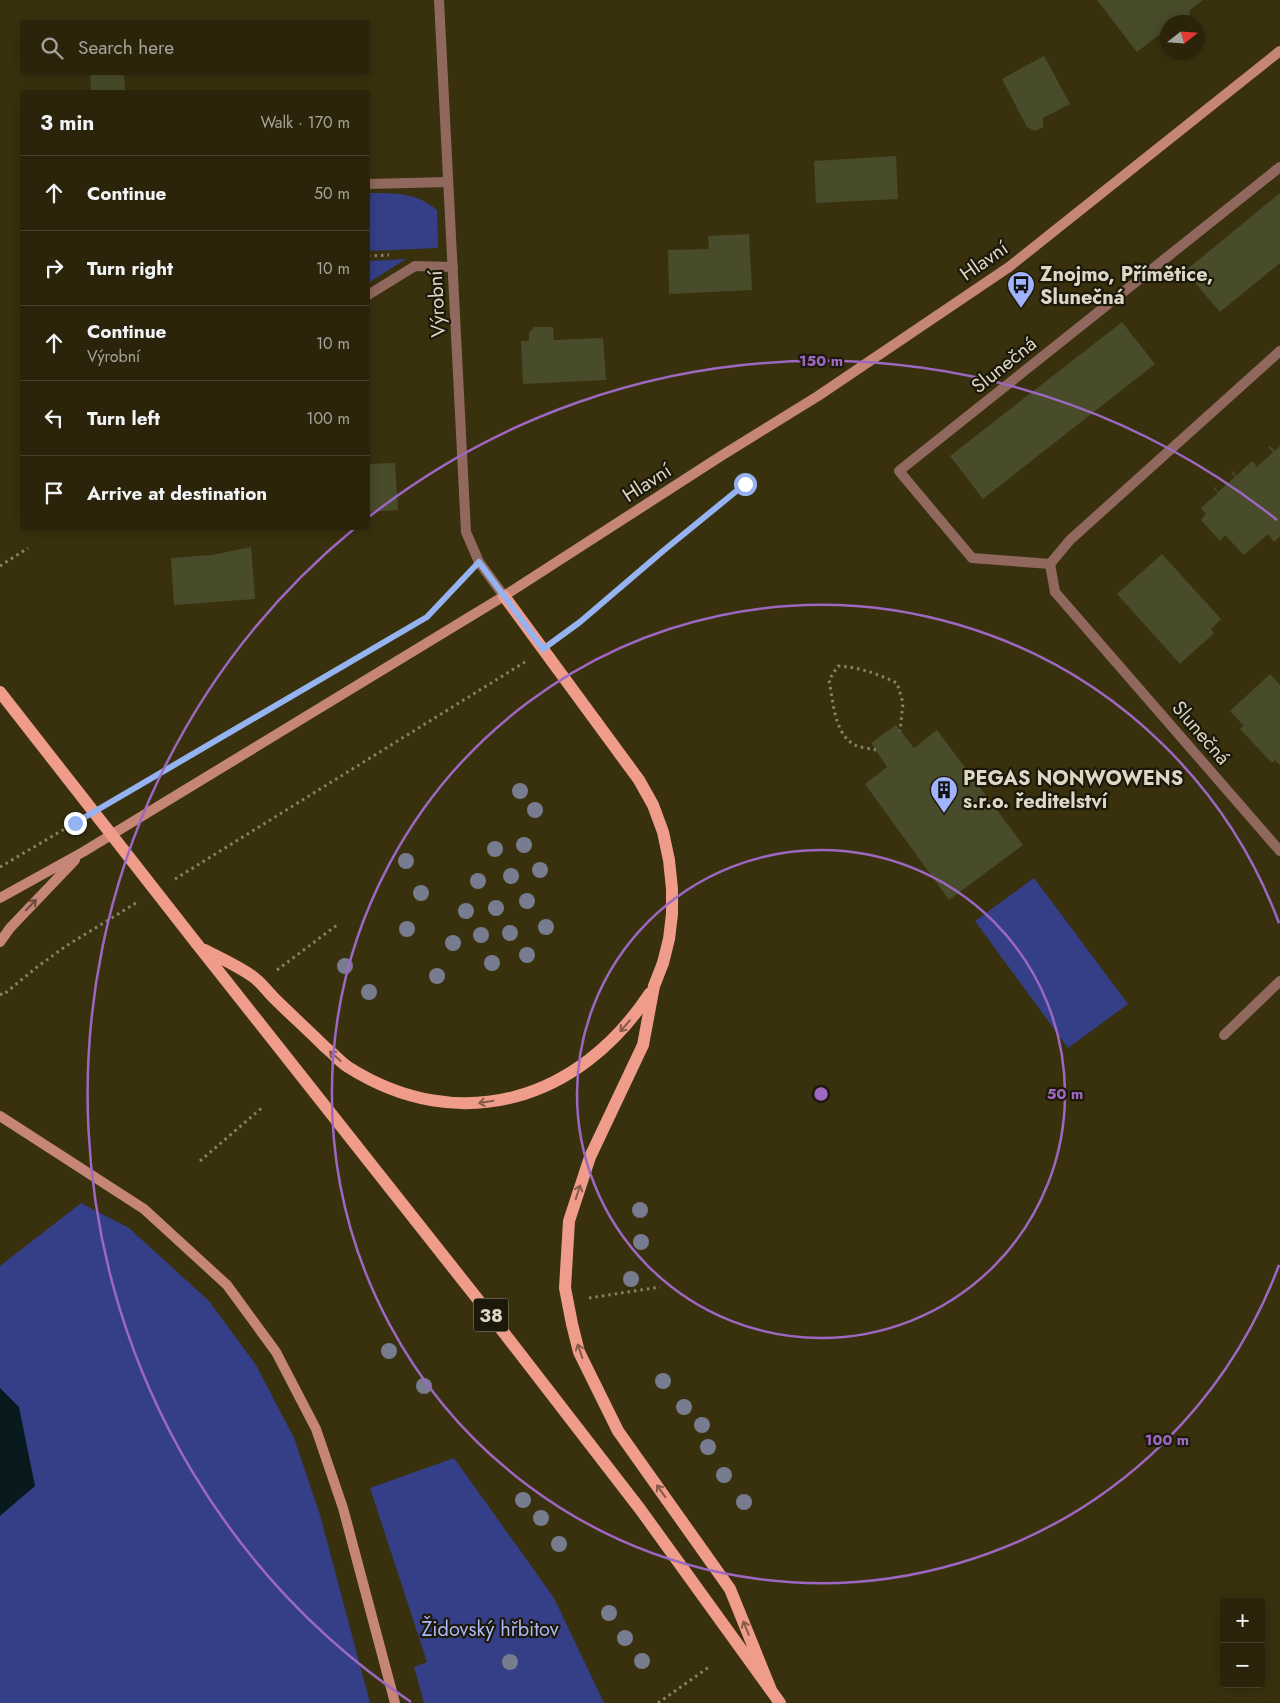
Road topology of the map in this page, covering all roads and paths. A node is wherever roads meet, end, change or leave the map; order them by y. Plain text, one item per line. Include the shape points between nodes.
1 (439, 0) edge
2 (1280, 51) edge
3 (1280, 167) edge
4 (448, 182) junction
5 (370, 184) edge
6 (453, 267) junction
7 (370, 294) edge
8 (1280, 351) edge
9 (745, 484) dead end
10 (28, 548) dead end
11 (479, 562) junction
12 (1050, 564) junction
13 (0, 566) edge
14 (504, 596) junction
15 (427, 617) dead end
16 (543, 649) junction
17 (324, 677) dead end
18 (0, 692) edge
19 (900, 731) dead end
20 (876, 750) dead end
21 (110, 803) dead end
22 (75, 823) dead end
23 (1280, 851) edge
24 (83, 852) junction
25 (0, 867) edge
26 (169, 882) dead end
27 (0, 898) edge
28 (144, 898) dead end
29 (337, 925) dead end
30 (0, 942) edge
31 (199, 946) junction
32 (276, 971) dead end
33 (1280, 981) edge
34 (654, 986) junction
35 (0, 994) edge
36 (1224, 1036) dead end
37 (264, 1106) dead end
38 (0, 1116) edge
39 (200, 1161) dead end
40 (660, 1287) dead end
41 (586, 1298) dead end
42 (709, 1667) dead end
43 (771, 1690) junction
44 (395, 1703) edge
45 (658, 1703) edge
46 (780, 1703) edge

1 - 4 street, Výrobní
2 - 14 main road, Hlavní via 1008,267 818,396
3 - 12 street, Slunečná via 899,471 972,558
4 - 5 street
4 - 6 street, Výrobní
6 - 7 street via 415,266
6 - 11 street, Výrobní via 466,532
8 - 12 street via 1070,540
9 - 16 path
10 - 13 path
11 - 14 street, Výrobní
11 - 15 path
12 - 23 street, Slunečná via 1055,592
14 - 16 main road
14 - 24 main road, Hlavní
16 - 26 path
16 - 34 main road via 639,780 663,832 669,860 672,914 663,963
17 - 21 path
18 - 31 main road, 38, bridge
19 - 20 path via 903,703 897,683 854,667 838,666 829,680 842,733 854,744
22 - 25 path
24 - 27 main road, Hlavní
30 -> 24 main road
28 - 35 path via 66,946 3,995
29 - 32 path
34 -> 31 main road via 617,1036 568,1074 509,1098 477,1104 447,1103 384,1086 347,1066 252,976
31 - 43 main road, 38 via 640,1509
33 - 36 street
43 -> 34 main road via 730,1589 618,1431 579,1352 565,1288 569,1221 590,1157 643,1045
37 - 39 path
38 - 44 main road via 144,1208 227,1285 276,1352 316,1429 337,1490
40 - 41 path
42 - 45 path
43 - 46 main road, 38

